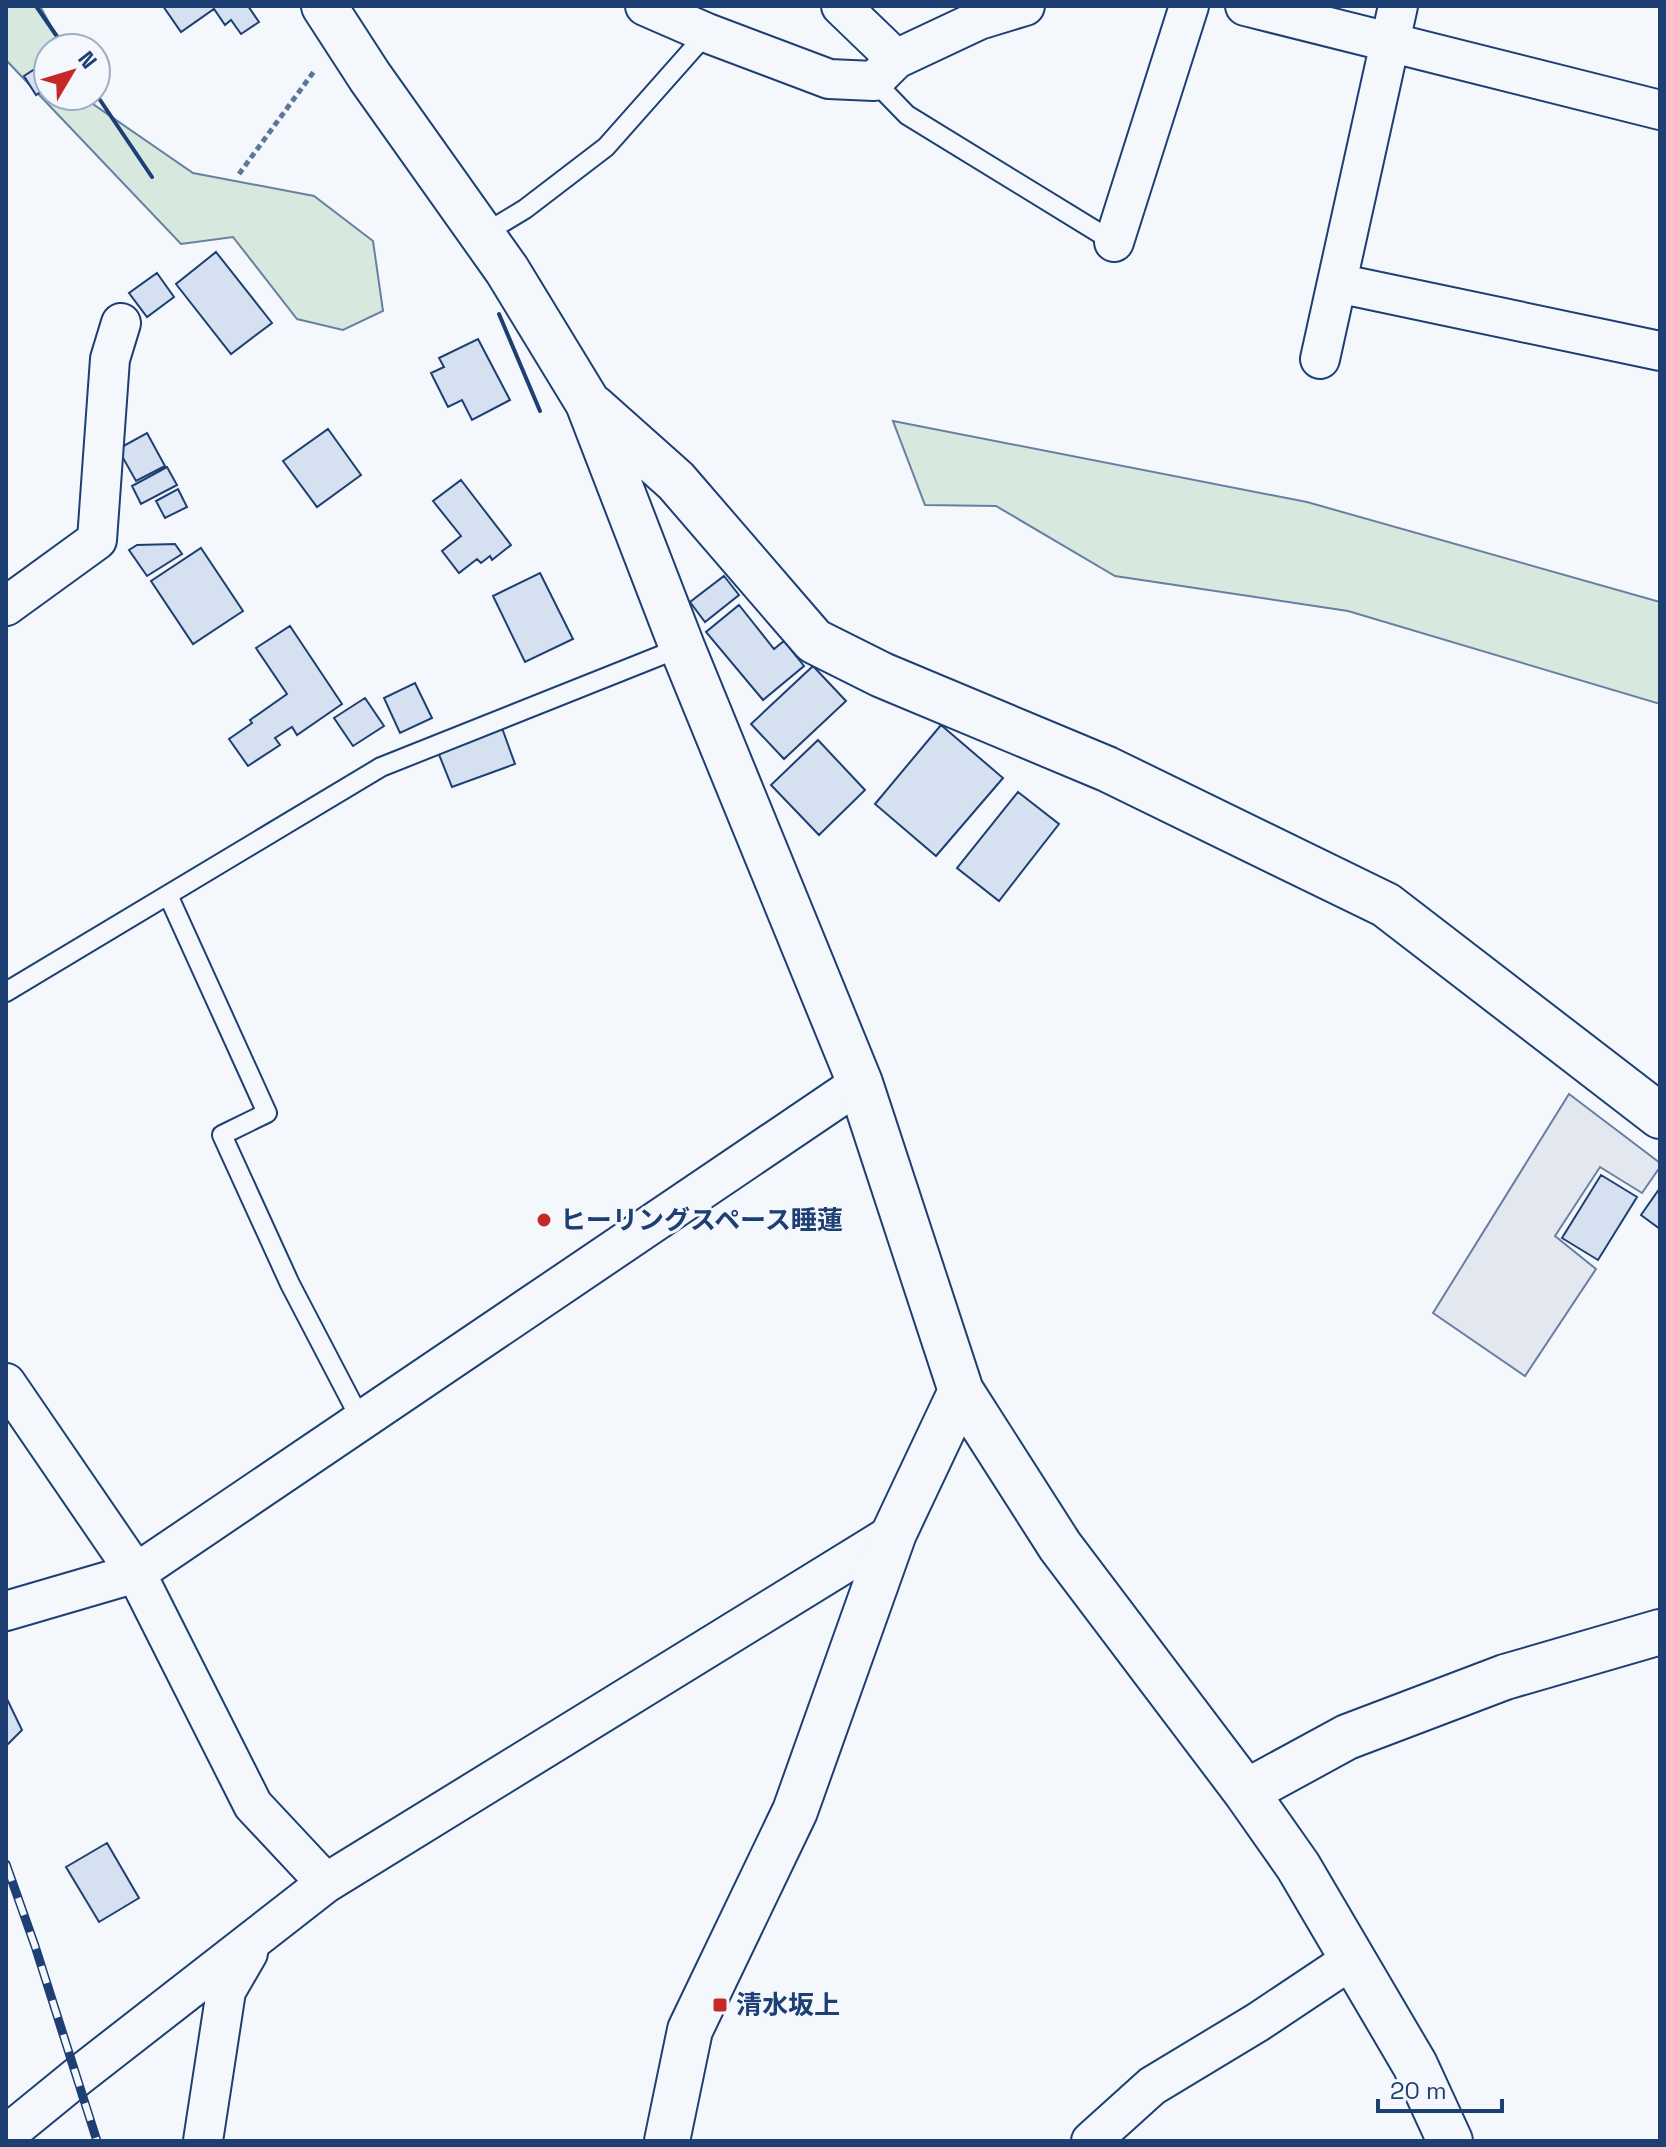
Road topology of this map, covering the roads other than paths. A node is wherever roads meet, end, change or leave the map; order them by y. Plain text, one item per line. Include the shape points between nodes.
1 (324, 6) edge
2 (645, 6) edge
3 (841, 6) edge
4 (1025, 6) edge
5 (1189, 6) edge
6 (1245, 6) edge
7 (1398, 6) edge
8 (707, 33) junction
9 (1389, 44) junction
10 (885, 70) junction
11 (1660, 110) edge
12 (482, 235) junction
13 (1114, 242) joint
14 (1337, 283) junction
15 (121, 323) dead end
16 (1660, 351) edge
17 (1320, 359) dead end
18 (588, 403) junction
19 (6, 606) edge
20 (682, 647) junction
21 (168, 895) junction
22 (6, 992) edge
23 (860, 1083) junction
24 (1660, 1116) edge
25 (6, 1383) edge
26 (961, 1391) junction
27 (362, 1422) junction
28 (894, 1533) junction
29 (136, 1573) junction
30 (6, 1611) edge
31 (1660, 1632) edge
32 (1246, 1792) junction
33 (326, 1883) junction
34 (255, 1940) junction
35 (1354, 1958) junction
36 (6, 2135) edge
37 (203, 2141) edge
38 (667, 2141) edge
39 (1091, 2141) edge
40 (1450, 2141) edge

1 - 12 street
2 - 8 street
3 - 10 street
4 - 10 street via 979,20
5 - 13 street
6 - 9 street
7 - 9 street
8 - 10 street via 829,79
8 - 12 lane via 606,147
9 - 11 street
9 - 14 street
10 - 13 lane via 907,115
12 - 18 street
14 - 16 street
14 - 17 street
15 - 19 street via 110,359 97,540
18 - 20 street
18 - 24 street via 676,481 814,641 1107,769 1386,905
20 - 21 lane via 381,767
20 - 23 street
21 - 22 lane
21 - 27 lane via 267,1113 222,1135 290,1284
23 - 26 street
23 - 27 street
25 - 29 street
26 - 28 street
26 - 32 street via 1060,1546
27 - 29 street
28 - 33 street
28 - 38 street via 795,1811 690,2030
29 - 30 street
29 - 33 street via 253,1805
31 - 32 street via 1505,1677 1361,1731
32 - 35 street
33 - 34 street
34 - 36 street
34 - 37 street via 226,1991
35 - 39 street via 1152,2086
35 - 40 street via 1415,2065

